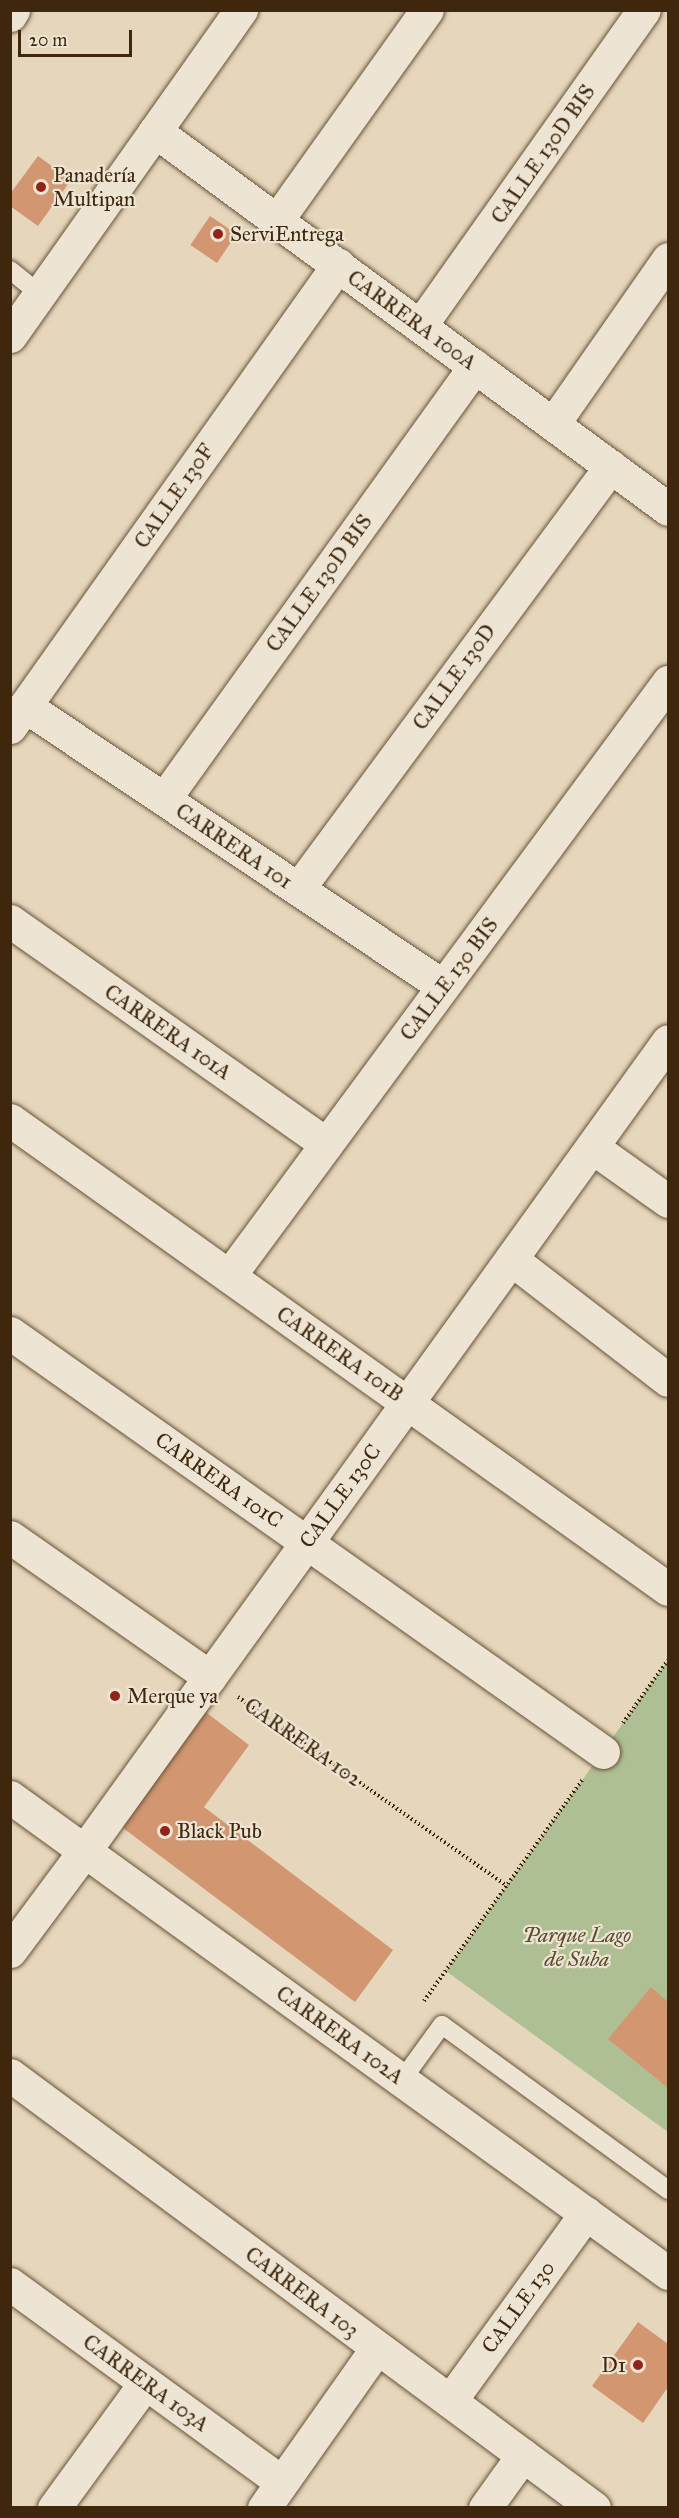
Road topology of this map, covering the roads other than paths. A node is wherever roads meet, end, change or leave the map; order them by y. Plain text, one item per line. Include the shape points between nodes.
1 (13, 10) edge
2 (241, 10) edge
3 (427, 10) edge
4 (644, 10) edge
5 (10, 15) edge
6 (155, 131) junction
7 (277, 220) junction
8 (669, 259) edge
9 (338, 265) junction
10 (10, 270) edge
11 (40, 294) junction
12 (420, 326) junction
13 (10, 336) edge
14 (475, 366) junction
15 (553, 424) junction
16 (611, 466) junction
17 (669, 509) edge
18 (669, 682) edge
19 (18, 716) edge
20 (164, 799) junction
21 (298, 889) junction
22 (10, 921) edge
23 (443, 986) junction
24 (669, 1041) edge
25 (10, 1120) edge
26 (326, 1144) junction
27 (592, 1147) junction
28 (665, 1192) edge
29 (511, 1259) junction
30 (229, 1276) junction
31 (10, 1333) edge
32 (669, 1380) edge
33 (408, 1403) junction
34 (10, 1537) edge
35 (307, 1542) junction
36 (669, 1589) edge
37 (210, 1677) junction
38 (603, 1752) road end
39 (10, 1797) edge
40 (85, 1850) junction
41 (10, 1951) edge
42 (10, 2075) edge
43 (402, 2080) junction
44 (669, 2190) edge
45 (586, 2213) junction
46 (669, 2273) edge
47 (10, 2284) edge
48 (377, 2348) junction
49 (145, 2383) junction
50 (450, 2402) junction
51 (523, 2456) junction
52 (273, 2495) edge
53 (54, 2508) edge
54 (485, 2508) edge
55 (594, 2508) edge

1 - 5 street
2 - 6 street
3 - 7 street
4 - 12 street, CALLE 130D BIS
6 - 7 street, CARRERA 100A
6 - 11 street
7 - 9 street, CARRERA 100A
8 - 15 street
9 - 12 street, CARRERA 100A
9 - 19 street, CALLE 130F
10 - 11 lane
11 - 13 street
12 - 14 street, CARRERA 100A
14 - 15 street, CARRERA 100A
14 - 20 street, CALLE 130D BIS
15 - 16 street, CARRERA 100A
16 - 17 street, CARRERA 100A
16 - 21 street, CALLE 130D
18 - 23 street, CALLE 130 BIS
19 - 20 street, CARRERA 101
20 - 21 street, CARRERA 101
21 - 23 street, CARRERA 101
22 - 26 street, CARRERA 101A
23 - 26 street, CALLE 130 BIS
24 - 27 street, CALLE 130C
25 - 30 street, CARRERA 101B
26 - 30 street, CALLE 130 BIS
27 - 28 street
27 - 29 street, CALLE 130C
29 - 32 street
29 - 33 street, CALLE 130C
30 - 33 street, CARRERA 101B
31 - 35 street, CARRERA 101C
33 - 35 street, CALLE 130C
33 - 36 street, CARRERA 101B
34 - 37 street
35 - 37 street, CALLE 130C
35 - 38 street, CARRERA 101C
37 - 40 street, CALLE 130C
39 - 40 street, CARRERA 102A
40 - 41 street, CALLE 130C
40 - 43 street, CARRERA 102A
42 - 48 street, CARRERA 103
43 - 44 lane via 442,2025
43 - 45 street, CARRERA 102A
45 - 46 street, CARRERA 102A
45 - 50 street, CALLE 130
47 - 49 street, CARRERA 103A
48 - 50 street, CARRERA 103
48 - 52 street
49 - 52 street, CARRERA 103A
49 - 53 street
50 - 51 street, CARRERA 103
51 - 54 street
51 - 55 street, CARRERA 103

